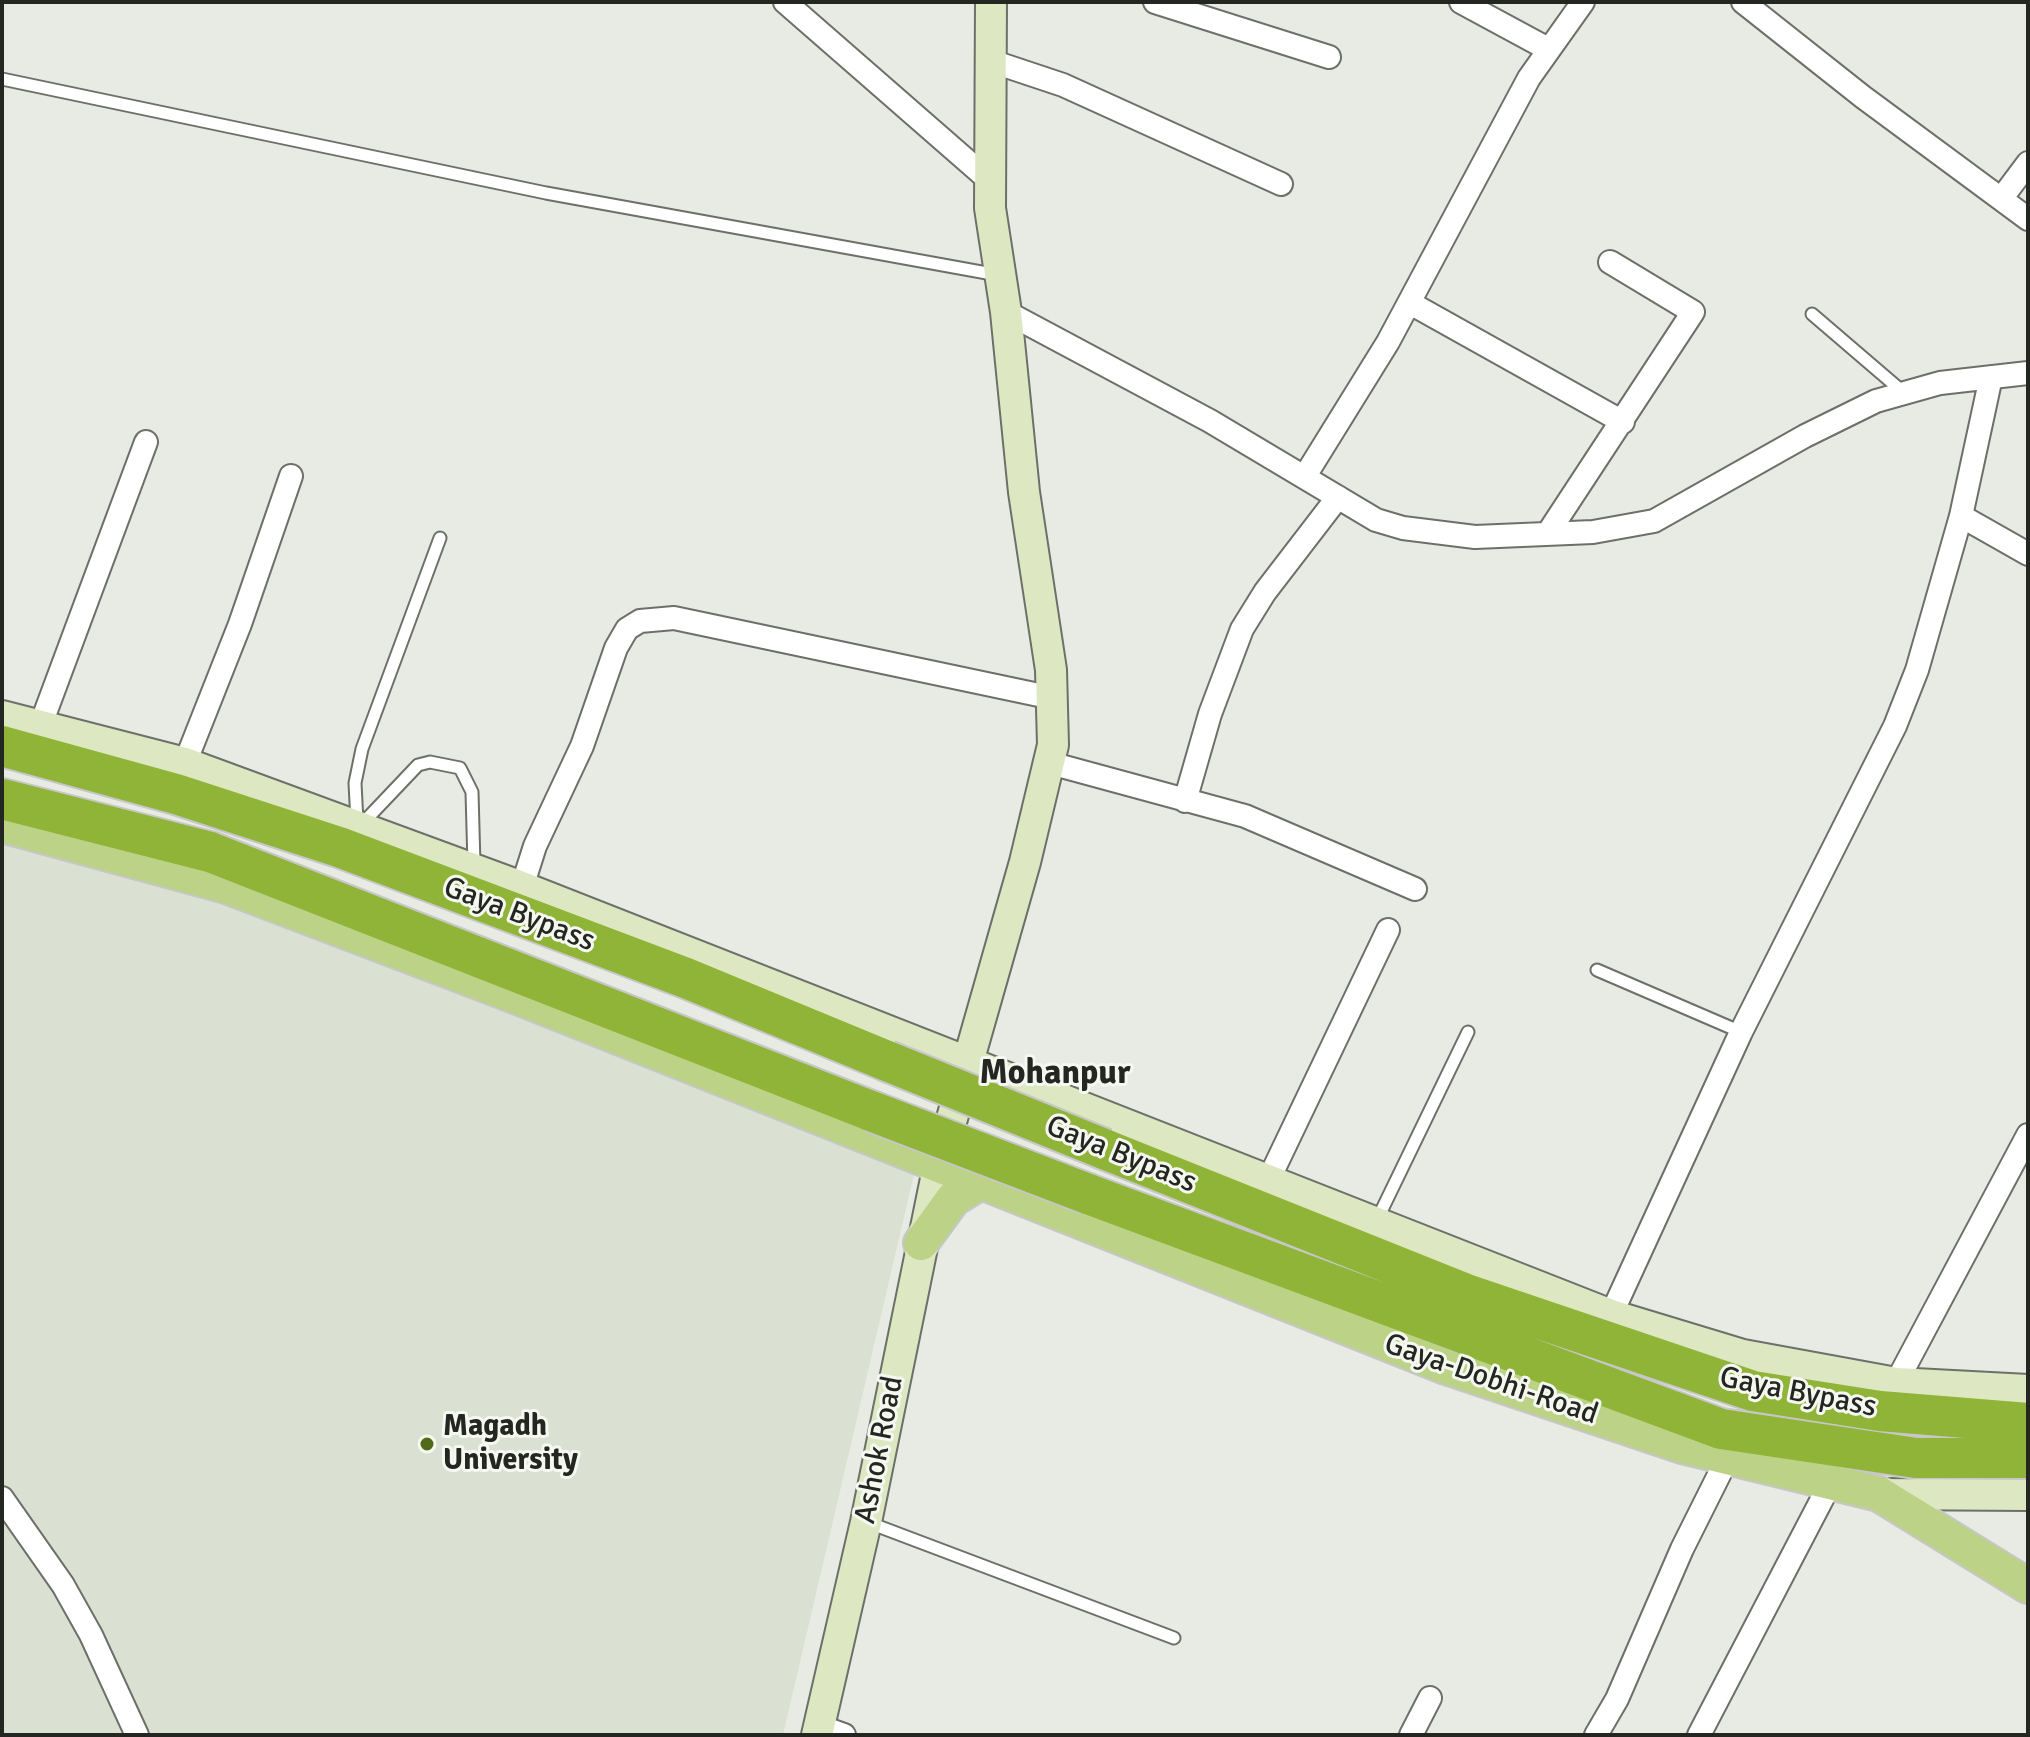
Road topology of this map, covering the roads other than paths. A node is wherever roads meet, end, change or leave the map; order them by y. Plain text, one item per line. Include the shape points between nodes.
1 (785, 2) edge
2 (991, 2) edge
3 (1155, 2) edge
4 (1461, 2) edge
5 (1583, 2) edge
6 (1743, 2) edge
7 (1548, 49) junction
8 (1329, 57) dead end
9 (991, 61) junction
10 (2, 79) edge
11 (2028, 163) edge
12 (989, 180) junction
13 (1281, 184) dead end
14 (2001, 199) junction
15 (2028, 219) edge
16 (1610, 262) dead end
17 (1000, 275) junction
18 (1410, 303) junction
19 (1006, 312) junction
20 (1812, 314) dead end
21 (2028, 373) edge
22 (1991, 377) junction
23 (1903, 392) junction
24 (1623, 422) junction
25 (146, 442) dead end
26 (291, 476) dead end
27 (1305, 476) junction
28 (1338, 497) junction
29 (1961, 516) junction
30 (1548, 533) junction
31 (440, 538) dead end
32 (2028, 554) edge
33 (1053, 698) junction
34 (2, 716) edge
35 (41, 724) junction
36 (2, 746) edge
37 (185, 763) junction
38 (1050, 763) junction
39 (2, 799) edge
40 (1185, 801) junction
41 (2, 825) edge
42 (357, 828) junction
43 (475, 870) junction
44 (522, 887) junction
45 (1415, 889) dead end
46 (1388, 930) dead end
47 (1597, 970) dead end
48 (1468, 1032) dead end
49 (1741, 1032) junction
50 (966, 1063) junction
51 (2028, 1135) edge
52 (957, 1171) junction
53 (1268, 1181) junction
54 (1375, 1223) junction
55 (921, 1243) junction
56 (1611, 1315) junction
57 (1896, 1383) junction
58 (2028, 1390) edge
59 (2028, 1423) edge
60 (1728, 1457) junction
61 (2028, 1458) edge
62 (1831, 1482) junction
63 (1879, 1494) junction
64 (2028, 1495) edge
65 (2, 1498) edge
66 (866, 1522) junction
67 (2028, 1586) edge
68 (1174, 1638) dead end
69 (1430, 1698) dead end
70 (827, 1732) edge
71 (137, 1735) edge
72 (1411, 1735) edge
73 (1596, 1735) edge
74 (1699, 1735) edge

1 - 12 street
2 - 9 street, Ashok Road
3 - 8 street
4 - 7 street
5 - 7 street
6 - 14 street
7 - 18 street via 1504,121
9 - 12 street, Ashok Road
9 - 13 street via 1063,85
10 - 17 lane via 546,193
11 - 14 street
12 - 17 street, Ashok Road
14 - 15 street
16 - 24 street via 1693,310
17 - 19 street, Ashok Road
18 - 24 street
18 - 27 street
19 - 27 street
19 - 33 street, Ashok Road
20 - 23 lane
21 - 22 street
22 - 23 street
22 - 29 street
23 - 30 street via 1838,419 1654,521 1593,532
24 - 30 street
25 - 35 street
26 - 37 street
27 - 28 street
28 - 30 street via 1376,520 1403,528 1475,537
28 - 40 street via 1242,629
29 - 32 street
29 - 49 street via 1917,670 1895,726
31 - 42 lane via 362,749 354,793
33 - 38 street, Ashok Road
33 - 44 street via 674,618 640,621 627,629 616,648 582,746 535,846
34 - 35 street
35 - 37 street
36 - 59 highway, Gaya Bypass, bridge via 339,847 686,978 1469,1295 1753,1391 1880,1411
37 - 42 street
38 - 40 street
38 - 50 street, Ashok Road
39 - 61 highway, bridge via 210,852 1088,1194 1721,1429 1916,1458
40 - 45 street via 1269,825
41 - 52 main road, Gaya-Dobhi-Road via 226,886
42 - 43 street
42 - 43 lane via 418,765 460,768 472,792
43 - 44 street
44 - 50 street
46 - 53 street
47 - 49 lane
48 - 54 lane
49 - 56 street
50 - 52 street, Ashok Road
50 - 53 street
51 - 57 street
52 - 55 street, Ashok Road
52 - 55 main road via 953,1199
52 - 60 main road, Gaya-Dobhi-Road via 1446,1367
53 - 54 street
54 - 56 street
55 - 66 street, Ashok Road
56 - 57 street via 1743,1355
57 - 58 street
60 - 62 main road, Gaya-Dobhi-Road
60 - 73 street
62 - 63 main road, Gaya-Dobhi-Road
62 - 74 street
63 - 64 street
63 - 67 main road, Gaya-Dobhi-Road
65 - 71 street via 63,1585
66 - 68 lane
66 - 70 street, Ashok Road
69 - 72 street

